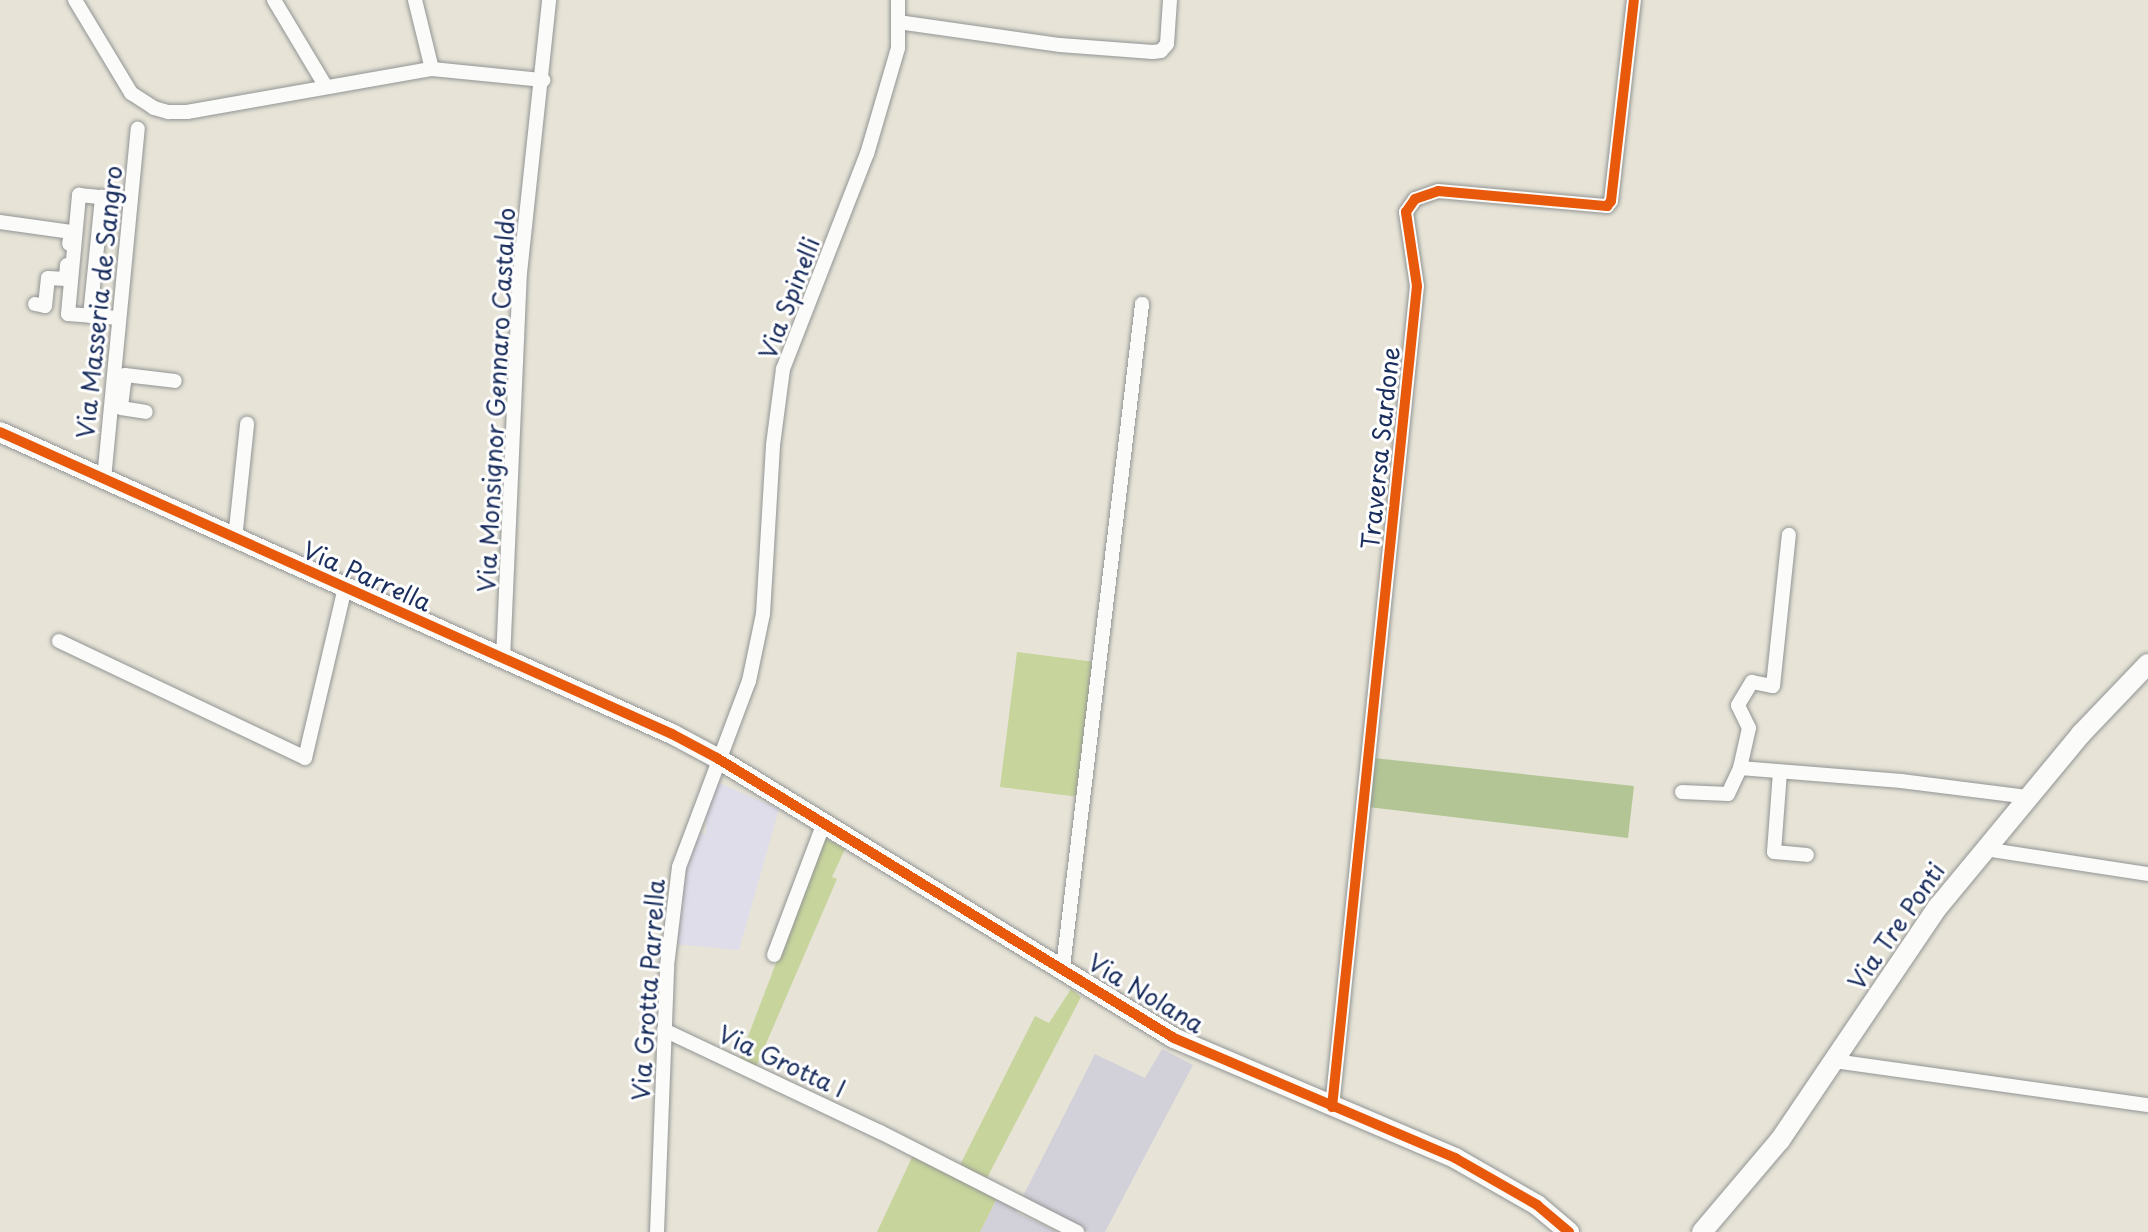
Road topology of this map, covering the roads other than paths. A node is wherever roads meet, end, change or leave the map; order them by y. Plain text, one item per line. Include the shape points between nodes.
1 (75, 0) edge
2 (274, 0) edge
3 (415, 0) edge
4 (549, 0) edge
5 (898, 0) edge
6 (1170, 0) edge
7 (1634, 0) edge
8 (898, 22) junction
9 (432, 69) junction
10 (543, 80) junction
11 (326, 87) junction
12 (138, 129) dead end
13 (102, 197) junction
14 (131, 200) junction
15 (0, 222) edge
16 (35, 304) dead end
17 (1142, 304) dead end
18 (90, 316) junction
19 (119, 318) junction
20 (175, 381) dead end
21 (146, 412) dead end
22 (247, 424) dead end
23 (0, 432) edge
24 (104, 479) junction
25 (1789, 535) dead end
26 (235, 539) junction
27 (345, 587) junction
28 (59, 641) dead end
29 (503, 660) junction
30 (2148, 664) edge
31 (717, 758) junction
32 (1740, 768) junction
33 (1780, 772) junction
34 (1682, 792) dead end
35 (2027, 797) junction
36 (824, 823) junction
37 (1984, 849) junction
38 (1807, 855) dead end
39 (2148, 874) edge
40 (774, 955) dead end
41 (1063, 967) junction
42 (664, 1030) junction
43 (1834, 1061) junction
44 (2148, 1105) edge
45 (1332, 1107) junction
46 (657, 1232) edge
47 (1077, 1232) edge
48 (1569, 1232) edge
49 (1702, 1232) edge

1 - 11 street via 131,93 154,108 187,112
2 - 11 street
3 - 9 street
4 - 10 street, Via Monsignor Gennaro Castaldo
5 - 8 street, Via Spinelli
6 - 8 street via 1167,44 1153,52
7 - 45 street, Traversa Sardone via 1607,206 1438,191 1415,199 1406,212 1417,286
8 - 31 street, Via Spinelli via 898,48 867,154 783,369 763,614 745,692
9 - 10 street
9 - 11 street
10 - 29 street, Via Monsignor Gennaro Castaldo via 520,273
12 - 14 street, Via Masseria de Sangro
13 - 14 street
13 - 18 street
13 - 18 street via 79,195 68,314
14 - 19 street, Via Masseria de Sangro
15 - 16 street via 71,232 66,279 48,278 45,306
17 - 41 street, Via Nolana
18 - 19 street
19 - 24 street, Via Masseria de Sangro
20 - 21 street via 125,375 120,382 121,408
22 - 26 street
23 - 24 street, Via Parrella
24 - 26 street, Via Parrella
25 - 32 street via 1773,686 1752,682 1738,705 1749,728
26 - 27 street, Via Parrella
27 - 28 street via 305,758
27 - 29 street, Via Parrella
29 - 31 street, Via Parrella
30 - 35 street, Via Tre Ponti
31 - 36 street, Via Nolana
31 - 42 street, Via Grotta Parrella via 679,867
32 - 33 street
32 - 34 street via 1728,794
33 - 35 street
33 - 38 street via 1774,852
35 - 37 street, Via Tre Ponti
36 - 40 street
36 - 41 street, Via Nolana
37 - 39 street
37 - 43 street, Via Tre Ponti via 1938,907
41 - 45 street, Via Nolana via 1174,1038
42 - 46 street, Via Grotta Parrella
42 - 47 street, Via Grotta I
43 - 44 street
43 - 49 street, Via Tre Ponti via 1780,1140
45 - 48 street, Via Nolana via 1455,1158 1537,1205

